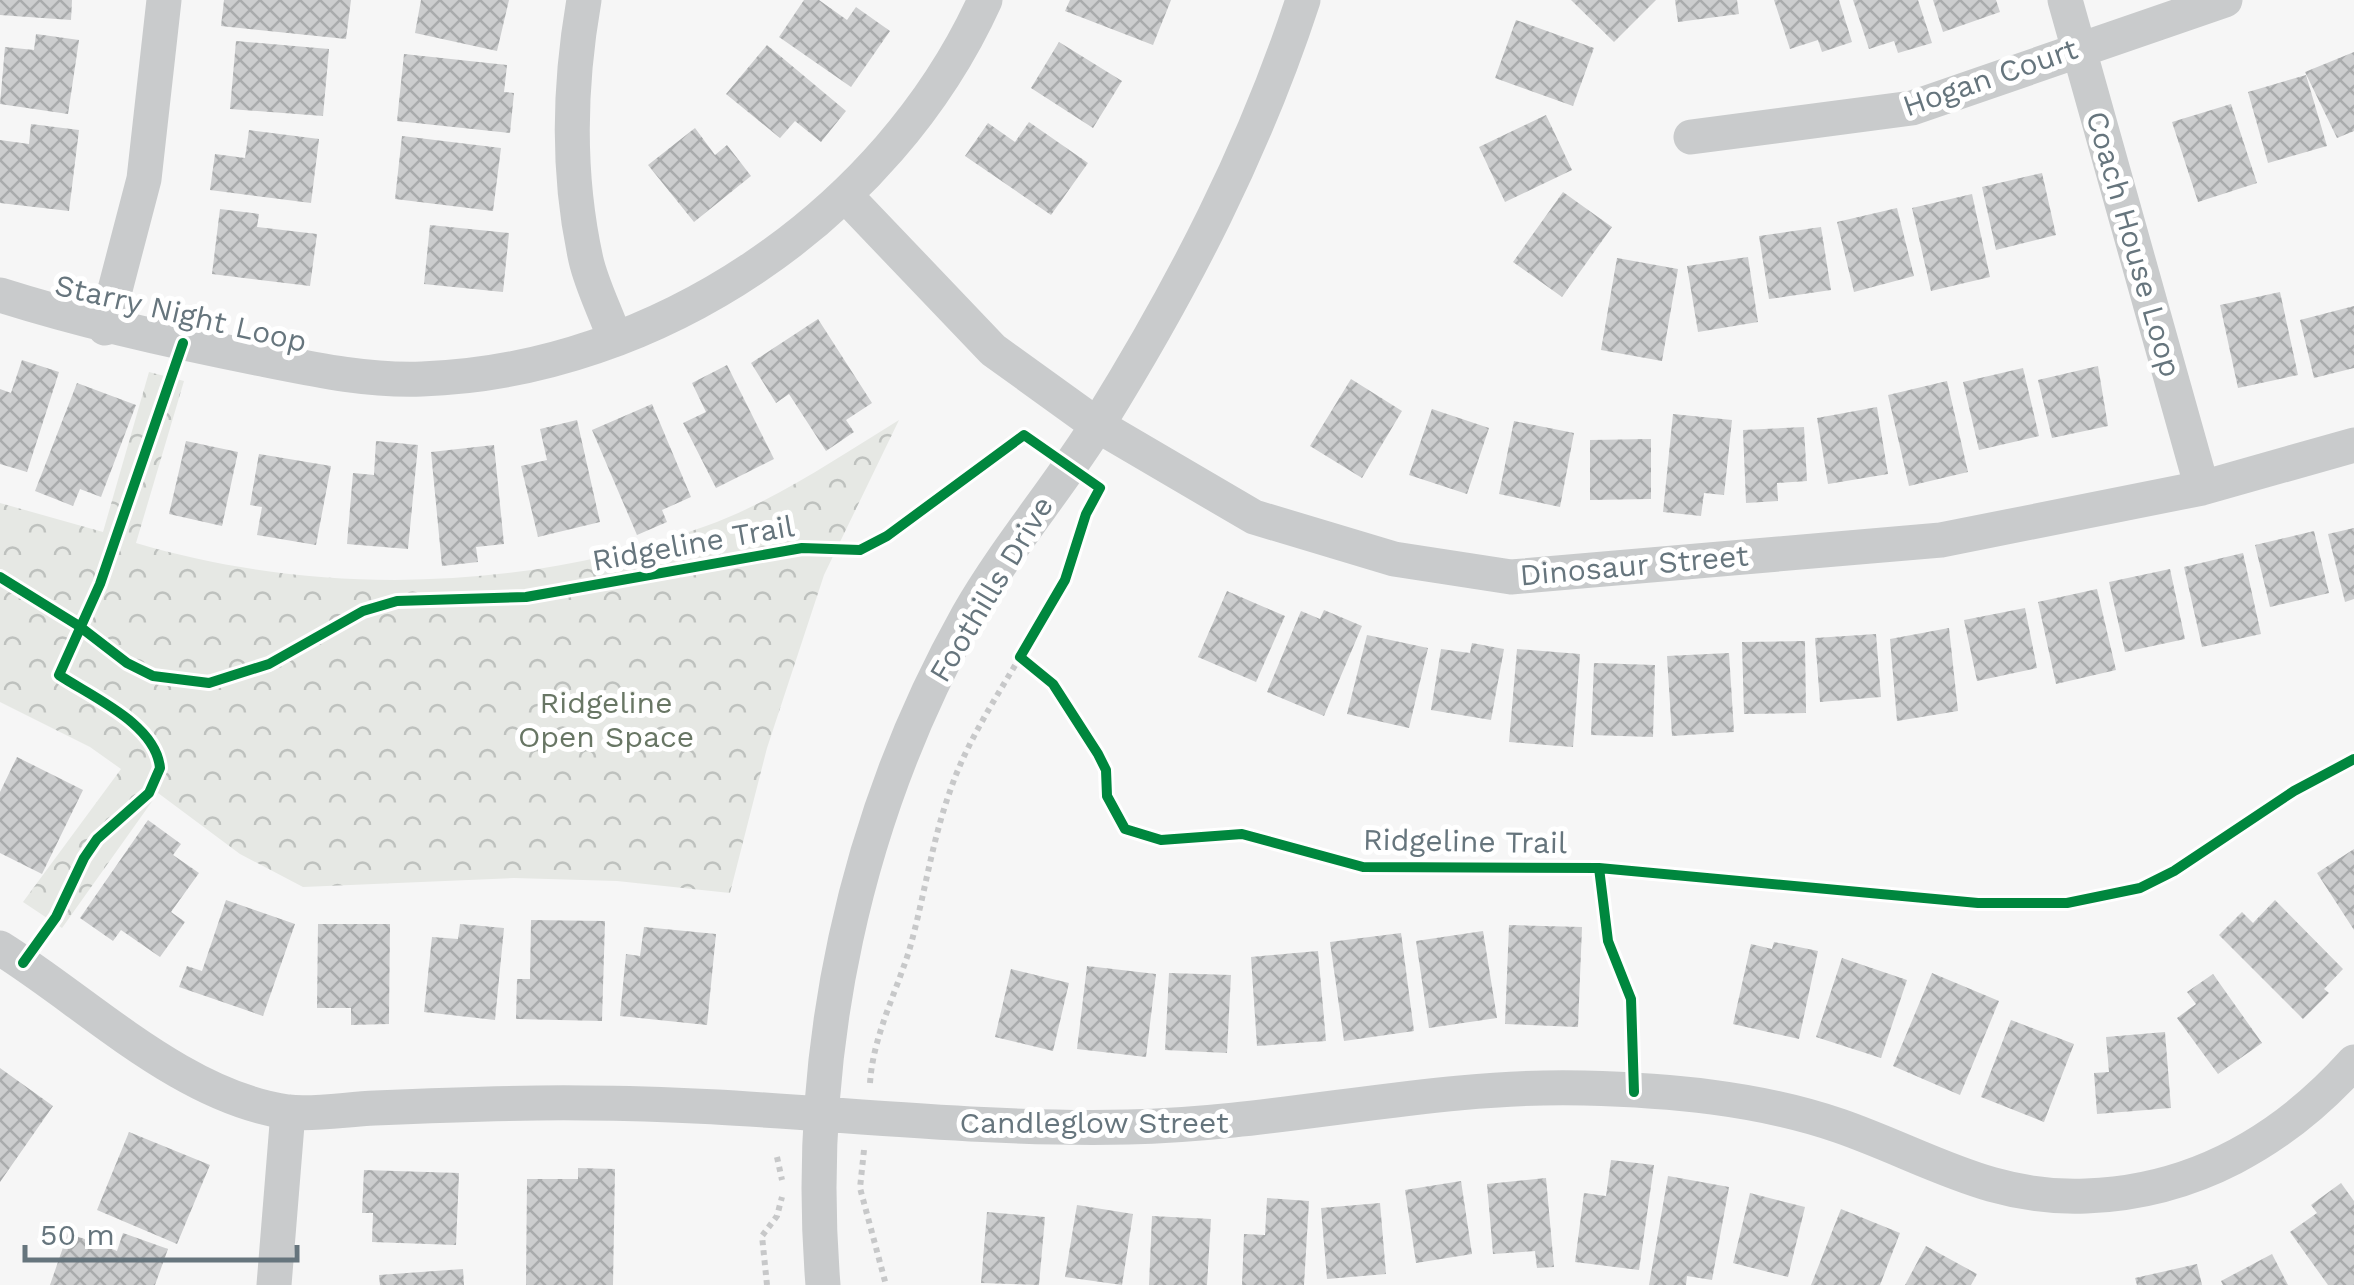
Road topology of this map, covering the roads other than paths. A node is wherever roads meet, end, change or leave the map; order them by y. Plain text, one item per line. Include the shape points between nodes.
1 (164, 0) edge
2 (584, 0) edge
3 (985, 0) edge
4 (1302, 0) edge
5 (2065, 0) edge
6 (2224, 0) edge
7 (2079, 47) junction
8 (1691, 136) dead end
9 (845, 195) junction
10 (0, 296) edge
11 (105, 328) junction
12 (615, 339) junction
13 (1097, 425) junction
14 (2354, 444) edge
15 (2202, 488) junction
16 (0, 948) edge
17 (2354, 1062) edge
18 (288, 1112) junction
19 (818, 1116) junction
20 (274, 1285) edge
21 (823, 1285) edge

1 - 11 street via 144,179
2 - 12 street via 572,161 586,263
3 - 9 street, Starry Night Loop via 942,78
4 - 13 street, Foothills Drive via 1222,204
5 - 7 street, Coach House Loop
6 - 7 street, Hogan Court
7 - 8 street, Hogan Court via 1912,108
7 - 15 street, Coach House Loop
9 - 12 street, Starry Night Loop via 728,283
9 - 13 street, Dinosaur Street via 994,350
10 - 11 street, Starry Night Loop
11 - 12 street, Starry Night Loop via 351,376 420,379 484,374
13 - 15 street, Dinosaur Street via 1254,517 1394,559 1511,577 1941,540
13 - 19 street, Foothills Drive via 969,615 923,704 859,886 835,988
14 - 15 street, Dinosaur Street
16 - 18 street, Candleglow Street via 142,1049 211,1087
17 - 19 street, Candleglow Street via 2284,1130 2220,1166 2151,1190 2083,1196 2024,1194 1961,1178 1804,1115 1683,1094 1590,1088 1515,1088 1236,1124 1122,1128
18 - 19 street, Candleglow Street via 674,1103
18 - 20 street
19 - 21 street, Foothills Drive

